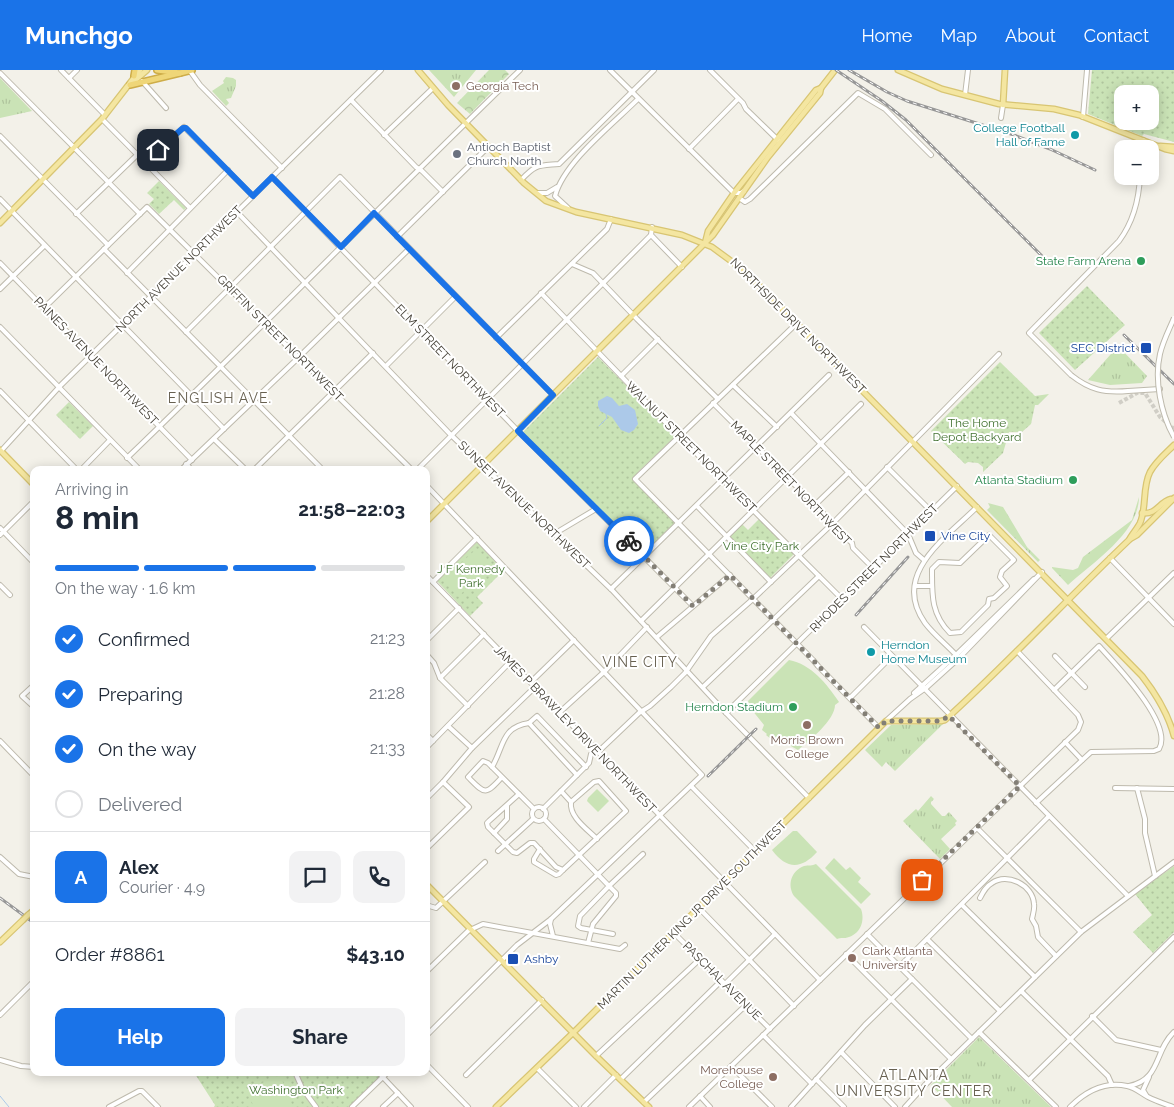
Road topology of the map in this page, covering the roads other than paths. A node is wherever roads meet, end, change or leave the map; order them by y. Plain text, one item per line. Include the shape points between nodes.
1 (61, 70) edge
2 (76, 70) edge
3 (140, 70) edge
4 (147, 70) edge
5 (157, 70) edge
6 (191, 70) edge
7 (381, 70) edge
8 (418, 70) edge
9 (610, 70) edge
10 (654, 70) edge
11 (710, 70) edge
12 (835, 70) edge
13 (898, 70) edge
14 (968, 70) edge
15 (1005, 70) edge
16 (1088, 70) edge
17 (517, 71) edge
18 (0, 73) edge
19 (135, 73) edge
20 (180, 73) junction
21 (68, 78) junction
22 (142, 81) junction
23 (130, 85) junction
24 (433, 88) junction
25 (124, 90) junction
26 (632, 92) junction
27 (965, 95) junction
28 (638, 99) junction
29 (738, 99) junction
30 (350, 100) junction
31 (1003, 105) junction
32 (166, 108) dead end
33 (1083, 116) junction
34 (103, 117) junction
35 (1001, 118) dead end
36 (466, 124) junction
37 (384, 135) junction
38 (0, 136) edge
39 (4, 140) junction
40 (778, 140) junction
41 (1144, 140) edge
42 (0, 145) edge
43 (1159, 146) joint
44 (74, 147) junction
45 (488, 147) junction
46 (1174, 147) edge
47 (689, 149) junction
48 (1174, 151) edge
49 (137, 155) junction
50 (931, 155) dead end
51 (145, 163) junction
52 (282, 168) junction
53 (419, 169) junction
54 (228, 170) junction
55 (272, 177) junction
56 (43, 179) junction
57 (520, 180) junction
58 (108, 182) junction
59 (1139, 185) edge
60 (557, 187) junction
61 (746, 188) junction
62 (443, 192) junction
63 (535, 192) junction
64 (734, 193) junction
65 (253, 196) junction
66 (739, 198) junction
67 (0, 199) edge
68 (190, 208) junction
69 (570, 210) junction
70 (12, 212) junction
71 (237, 212) junction
72 (306, 212) junction
73 (374, 213) junction
74 (76, 214) junction
75 (140, 214) junction
76 (611, 219) junction
77 (0, 224) edge
78 (652, 227) junction
79 (170, 229) junction
80 (651, 235) junction
81 (397, 237) junction
82 (705, 244) junction
83 (108, 245) junction
84 (44, 246) junction
85 (271, 247) junction
86 (341, 247) junction
87 (409, 249) junction
88 (104, 250) junction
89 (196, 253) junction
90 (0, 263) edge
91 (572, 264) junction
92 (682, 267) junction
93 (127, 273) junction
94 (13, 276) junction
95 (76, 277) junction
96 (306, 282) junction
97 (375, 283) junction
98 (603, 283) junction
99 (230, 288) junction
100 (0, 289) edge
101 (541, 294) junction
102 (151, 297) junction
103 (456, 297) junction
104 (44, 308) junction
105 (634, 315) junction
106 (340, 318) junction
107 (1174, 318) edge
108 (567, 319) junction
109 (265, 323) junction
110 (797, 323) junction
111 (122, 325) junction
112 (0, 327) edge
113 (186, 332) junction
114 (421, 332) junction
115 (496, 338) junction
116 (658, 339) junction
117 (597, 351) junction
118 (373, 353) junction
119 (999, 354) dead end
120 (90, 357) junction
121 (300, 357) junction
122 (522, 364) junction
123 (386, 366) junction
124 (221, 367) junction
125 (829, 375) dead end
126 (621, 376) junction
127 (733, 385) junction
128 (59, 388) junction
129 (1160, 388) junction
130 (0, 391) edge
131 (335, 392) junction
132 (553, 395) junction
133 (192, 396) junction
134 (488, 399) junction
135 (718, 399) junction
136 (254, 401) junction
137 (713, 403) junction
138 (861, 404) dead end
139 (790, 413) junction
140 (29, 421) junction
141 (159, 427) junction
142 (777, 427) junction
143 (224, 429) junction
144 (518, 431) junction
145 (452, 435) junction
146 (290, 436) junction
147 (679, 436) junction
148 (1174, 437) edge
149 (214, 438) junction
150 (110, 440) junction
151 (913, 441) junction
152 (821, 444) junction
153 (1174, 445) edge
154 (757, 447) junction
155 (0, 450) edge
156 (128, 458) junction
157 (192, 460) junction
158 (186, 464) edge
159 (75, 466) edge
160 (83, 466) edge
161 (136, 466) edge
162 (242, 466) edge
163 (258, 466) edge
164 (319, 466) edge
165 (408, 466) edge
166 (421, 466) edge
167 (482, 466) junction
168 (888, 466) junction
169 (849, 472) junction
170 (787, 477) junction
171 (724, 480) junction
172 (30, 481) edge
173 (957, 486) junction
174 (430, 489) edge
175 (865, 489) junction
176 (1174, 499) edge
177 (444, 504) junction
178 (30, 505) edge
179 (815, 505) junction
180 (697, 506) junction
181 (977, 507) junction
182 (596, 509) junction
183 (754, 510) junction
184 (931, 511) junction
185 (1142, 513) junction
186 (430, 518) edge
187 (679, 523) junction
188 (833, 523) junction
189 (1, 532) edge
190 (554, 534) junction
191 (908, 534) junction
192 (727, 536) junction
193 (477, 538) junction
194 (1129, 540) junction
195 (709, 554) junction
196 (798, 555) junction
197 (644, 557) junction
198 (1110, 558) junction
199 (30, 559) edge
200 (924, 560) junction
201 (868, 563) dead end
202 (1174, 573) edge
203 (1041, 574) junction
204 (730, 575) junction
205 (819, 576) junction
206 (430, 579) edge
207 (433, 582) junction
208 (771, 582) junction
209 (0, 585) edge
210 (915, 586) junction
211 (932, 586) junction
212 (674, 588) junction
213 (611, 589) junction
214 (10, 595) dead end
215 (1149, 598) junction
216 (753, 599) junction
217 (842, 599) junction
218 (1068, 599) junction
219 (693, 606) junction
220 (459, 608) junction
221 (641, 620) junction
222 (774, 620) junction
223 (1174, 624) edge
224 (647, 627) junction
225 (864, 627) dead end
226 (484, 634) junction
227 (430, 637) edge
228 (656, 637) junction
229 (1107, 638) junction
230 (574, 640) junction
231 (797, 644) junction
232 (1017, 651) junction
233 (892, 656) junction
234 (958, 656) junction
235 (1055, 656) dead end
236 (430, 658) edge
237 (511, 662) junction
238 (687, 670) junction
239 (604, 672) junction
240 (1072, 673) junction
241 (440, 678) junction
242 (532, 682) junction
243 (536, 686) junction
244 (1085, 686) dead end
245 (703, 687) junction
246 (923, 688) junction
247 (30, 689) edge
248 (1054, 690) junction
249 (850, 698) junction
250 (30, 704) edge
251 (468, 706) junction
252 (560, 712) junction
253 (642, 712) junction
254 (726, 713) junction
255 (949, 716) junction
256 (886, 721) junction
257 (529, 723) junction
258 (1172, 723) edge
259 (448, 726) junction
260 (879, 728) junction
261 (1174, 732) edge
262 (430, 738) edge
263 (0, 741) edge
264 (433, 741) junction
265 (1065, 742) junction
266 (430, 744) edge
267 (472, 748) junction
268 (597, 751) junction
269 (1082, 760) junction
270 (586, 766) junction
271 (492, 767) junction
272 (30, 772) edge
273 (577, 775) junction
274 (502, 777) junction
275 (443, 782) junction
276 (691, 786) junction
277 (1020, 786) junction
278 (1115, 788) dead end
279 (1137, 788) junction
280 (1174, 789) edge
281 (561, 791) junction
282 (519, 794) junction
283 (430, 795) edge
284 (810, 798) junction
285 (571, 802) junction
286 (1036, 803) junction
287 (506, 806) junction
288 (543, 808) junction
289 (534, 809) junction
290 (660, 816) junction
291 (1050, 816) junction
292 (533, 819) junction
293 (544, 819) junction
294 (976, 828) junction
295 (494, 833) junction
296 (597, 839) junction
297 (506, 844) junction
298 (430, 845) edge
299 (540, 849) junction
300 (498, 851) dead end
301 (756, 852) junction
302 (643, 854) dead end
303 (581, 856) junction
304 (0, 857) edge
305 (1007, 858) junction
306 (485, 862) dead end
307 (1174, 862) edge
308 (563, 870) junction
309 (598, 874) junction
310 (30, 876) edge
311 (1155, 876) junction
312 (725, 883) junction
313 (609, 886) junction
314 (430, 888) edge
315 (1128, 896) junction
316 (980, 898) dead end
317 (443, 901) junction
318 (962, 905) junction
319 (430, 906) edge
320 (698, 908) junction
321 (30, 914) edge
322 (551, 919) junction
323 (471, 929) junction
324 (591, 930) junction
325 (1081, 932) junction
326 (533, 933) junction
327 (674, 933) junction
328 (613, 934) dead end
329 (775, 934) junction
330 (868, 934) junction
331 (553, 936) junction
332 (1174, 937) edge
333 (927, 939) junction
334 (0, 942) edge
335 (588, 943) junction
336 (625, 945) dead end
337 (846, 954) junction
338 (1056, 956) junction
339 (700, 959) junction
340 (502, 960) junction
341 (750, 960) junction
342 (900, 966) junction
343 (430, 968) edge
344 (1034, 977) junction
345 (912, 979) junction
346 (820, 980) junction
347 (722, 981) junction
348 (725, 984) junction
349 (30, 985) edge
350 (1021, 990) junction
351 (891, 999) junction
352 (542, 1000) junction
353 (746, 1005) junction
354 (794, 1006) junction
355 (1000, 1011) junction
356 (0, 1014) edge
357 (1092, 1016) junction
358 (770, 1029) junction
359 (430, 1032) edge
360 (574, 1032) junction
361 (979, 1032) junction
362 (1174, 1032) edge
363 (763, 1035) junction
364 (1070, 1038) junction
365 (972, 1039) junction
366 (1161, 1050) junction
367 (841, 1052) junction
368 (596, 1056) junction
369 (951, 1059) junction
370 (0, 1060) edge
371 (731, 1066) junction
372 (30, 1067) edge
373 (430, 1068) edge
374 (537, 1068) junction
375 (1152, 1074) junction
376 (466, 1075) dead end
377 (616, 1075) junction
378 (297, 1076) edge
379 (382, 1077) joint
380 (620, 1079) junction
381 (816, 1079) junction
382 (1029, 1080) junction
383 (812, 1084) junction
384 (1112, 1085) junction
385 (1128, 1086) junction
386 (398, 1093) junction
387 (700, 1096) junction
388 (1146, 1096) junction
389 (644, 1102) junction
390 (499, 1106) edge
391 (109, 1107) edge
392 (158, 1107) edge
393 (316, 1107) edge
394 (352, 1107) edge
395 (383, 1107) edge
396 (412, 1107) edge
397 (468, 1107) edge
398 (576, 1107) edge
399 (584, 1107) edge
400 (649, 1107) edge
401 (689, 1107) edge
402 (710, 1107) edge
403 (772, 1107) edge
404 (791, 1107) edge
405 (844, 1107) edge
406 (895, 1107) edge
407 (905, 1107) edge
408 (1056, 1107) edge
409 (1070, 1107) edge
410 (1173, 1107) edge

1 - 21 street
2 - 21 street
3 - 19 main road
4 - 23 main road
5 - 20 highway
6 - 20 highway
6 - 52 street via 205,89
7 - 30 street, NORTH AVENUE NORTHWEST
8 - 24 main road, NORTHSIDE DRIVE NORTHWEST
9 - 26 street
10 - 26 street
11 - 29 street
12 - 40 main road via 820,94
13 - 27 main road
14 - 27 street
15 - 31 main road
16 - 33 street
17 - 36 street
18 - 44 street
19 - 25 main road
20 - 22 highway
21 - 34 street
22 - 23 highway
22 - 32 street
23 - 25 main road
24 - 36 main road, NORTHSIDE DRIVE NORTHWEST
24 - 37 street
25 - 34 main road
26 - 28 street
26 - 57 street via 559,164 534,168
27 - 31 main road
28 - 47 street
28 - 60 street via 570,166
29 - 40 street
29 - 47 street
30 - 37 street
30 - 52 street, NORTH AVENUE NORTHWEST
31 - 33 main road
31 - 35 street
33 - 41 main road
34 - 44 main road
34 - 49 street
36 - 45 main road, NORTHSIDE DRIVE NORTHWEST
36 - 53 street
37 - 53 street
38 - 39 street
39 - 42 street
39 - 56 street
40 - 61 main road
40 - 64 main road
43 - 46 main road
43 - 48 main road
44 - 56 main road
44 - 58 street
45 - 57 main road, NORTHSIDE DRIVE NORTHWEST
45 - 62 street
47 - 64 street
49 - 51 street
49 - 58 street
50 - 66 street via 885,110 858,93 750,199 745,202
51 - 54 street via 184,127
51 - 68 street
52 - 55 street, NORTH AVENUE NORTHWEST
53 - 62 street
53 - 73 street
54 - 65 street
54 - 68 street
55 - 65 street, NORTH AVENUE NORTHWEST
55 - 72 street, ELM STREET NORTHWEST
56 - 70 main road
56 - 74 street
57 - 63 main road, NORTHSIDE DRIVE NORTHWEST
58 - 74 street
58 - 75 street
59 - 129 street, bridge via 1137,205 1120,241 1029,333 1071,376 1087,386 1102,391
60 - 63 street via 547,193
60 - 69 street via 555,196
61 - 64 street via 741,193
61 - 66 main road
62 - 81 street
63 - 69 main road, NORTHSIDE DRIVE NORTHWEST
64 - 82 main road via 708,231
65 - 71 street, NORTH AVENUE NORTHWEST
66 - 82 main road
67 - 70 street
68 - 79 street
69 - 76 main road, NORTHSIDE DRIVE NORTHWEST
70 - 77 main road
70 - 84 street
71 - 85 street, SUNSET AVENUE NORTHWEST
71 - 89 street, NORTH AVENUE NORTHWEST
72 - 73 street via 340,177
72 - 85 street
72 - 86 street, ELM STREET NORTHWEST
73 - 81 street
73 - 86 street
74 - 83 street
75 - 79 street, GRIFFIN STREET NORTHWEST via 148,207
75 - 83 street
76 - 78 main road, NORTHSIDE DRIVE NORTHWEST
76 - 91 street via 607,229
78 - 80 street
78 - 82 main road, NORTHSIDE DRIVE NORTHWEST via 676,232
79 - 89 street, GRIFFIN STREET NORTHWEST
79 - 93 street
80 - 92 street
80 - 98 street
81 - 87 street
82 - 92 main road
82 - 110 main road, NORTHSIDE DRIVE NORTHWEST via 735,262
83 - 88 street
84 - 94 street
84 - 95 street
85 - 96 street, SUNSET AVENUE NORTHWEST
85 - 99 street
86 - 96 street
86 - 97 street, ELM STREET NORTHWEST
87 - 97 street
87 - 103 street
88 - 93 street
88 - 95 street
89 - 99 street, GRIFFIN STREET NORTHWEST
89 - 102 street, NORTH AVENUE NORTHWEST
90 - 94 street, PAINES AVENUE NORTHWEST
91 - 98 street via 589,270
91 - 101 street
92 - 105 main road
93 - 102 street
94 - 100 street
94 - 104 street, PAINES AVENUE NORTHWEST
95 - 104 street
95 - 111 street
96 - 106 street, SUNSET AVENUE NORTHWEST
96 - 109 street
97 - 106 street
97 - 114 street, ELM STREET NORTHWEST
98 - 105 street
98 - 108 street
99 - 109 street, GRIFFIN STREET NORTHWEST
99 - 113 street
101 - 108 street, WALNUT STREET NORTHWEST
101 - 115 street
102 - 111 street, NORTH AVENUE NORTHWEST
102 - 113 street
103 - 114 street
103 - 115 street
104 - 120 street, PAINES AVENUE NORTHWEST
105 - 116 street
105 - 117 main road
106 - 118 street, SUNSET AVENUE NORTHWEST
106 - 121 street
107 - 129 street, bridge via 1159,356
108 - 117 street, WALNUT STREET NORTHWEST
108 - 122 street
109 - 121 street, GRIFFIN STREET NORTHWEST
109 - 124 street
110 - 127 street
110 - 151 main road, NORTHSIDE DRIVE NORTHWEST
111 - 120 street, NORTH AVENUE NORTHWEST
111 - 133 street
112 - 128 street
113 - 124 street
114 - 123 street
114 - 134 street, ELM STREET NORTHWEST
115 - 122 street
116 - 126 street
116 - 135 street
117 - 126 street, WALNUT STREET NORTHWEST
117 - 132 main road
118 - 123 street, SUNSET AVENUE NORTHWEST
118 - 131 street
119 - 151 street
120 - 128 street, NORTH AVENUE NORTHWEST
120 - 141 street, PAINES AVENUE NORTHWEST
121 - 131 street, GRIFFIN STREET NORTHWEST
121 - 136 street
122 - 132 street
122 - 134 street
123 - 145 street, SUNSET AVENUE NORTHWEST
124 - 133 street
124 - 136 street
125 - 139 street
126 - 147 street, WALNUT STREET NORTHWEST
127 - 135 street
127 - 142 street
128 - 140 street, NORTH AVENUE NORTHWEST
128 - 150 street
129 - 148 street, bridge via 1166,420
130 - 140 street
131 - 146 street
131 - 165 street, GRIFFIN STREET NORTHWEST
132 - 144 main road
133 - 141 street
133 - 143 street
134 - 144 street, ELM STREET NORTHWEST
134 - 145 street
135 - 137 street
136 - 143 street
136 - 146 street
137 - 147 street
137 - 154 street, MAPLE STREET NORTHWEST
138 - 152 street
139 - 142 street
139 - 152 street
140 - 155 street, NORTH AVENUE NORTHWEST
140 - 159 street
141 - 156 street
141 - 157 street, PAINES AVENUE NORTHWEST
142 - 154 street
143 - 149 street
144 - 167 main road
144 - 182 street, ELM STREET NORTHWEST
145 - 166 street
145 - 167 street, SUNSET AVENUE NORTHWEST
146 - 163 street
146 - 164 street
147 - 171 street, WALNUT STREET NORTHWEST
147 - 187 street via 635,479
149 - 157 street
149 - 162 street
150 - 156 street
150 - 160 street
151 - 168 street
151 - 173 main road, NORTHSIDE DRIVE NORTHWEST
152 - 169 street
152 - 170 street
153 - 185 main road via 1152,468
154 - 170 street, MAPLE STREET NORTHWEST
154 - 171 street
155 - 172 main road
156 - 161 street
157 - 158 street
167 - 177 main road
167 - 190 street, SUNSET AVENUE NORTHWEST
168 - 175 street
168 - 184 street
169 - 175 street
169 - 179 street
170 - 179 street, MAPLE STREET NORTHWEST
170 - 183 street
171 - 180 street
171 - 183 street, WALNUT STREET NORTHWEST
173 - 181 main road, NORTHSIDE DRIVE NORTHWEST
173 - 184 street, RHODES STREET NORTHWEST
174 - 177 street
175 - 188 street
175 - 191 street
176 - 185 main road via 1167,500 1153,512
176 - 194 main road
177 - 186 main road
177 - 193 street
178 - 189 street
179 - 188 street, MAPLE STREET NORTHWEST
180 - 187 street
180 - 192 street
181 - 200 street
181 - 203 main road, NORTHSIDE DRIVE NORTHWEST
182 - 190 street
182 - 197 street, ELM STREET NORTHWEST
183 - 192 street
183 - 196 street, WALNUT STREET NORTHWEST
184 - 191 street, RHODES STREET NORTHWEST
185 - 194 main road
187 - 195 street
187 - 197 street
188 - 196 street
188 - 201 street, MAPLE STREET NORTHWEST
189 - 199 street
190 - 213 street, SUNSET AVENUE NORTHWEST
191 - 200 street via 916,553
191 - 217 street, RHODES STREET NORTHWEST
192 - 195 street
192 - 208 street
193 - 207 street
193 - 230 street
194 - 198 main road
195 - 204 street
195 - 212 street
196 - 205 street, WALNUT STREET NORTHWEST
196 - 208 street
197 - 212 street, ELM STREET NORTHWEST
197 - 213 street
198 - 215 street
198 - 218 main road
200 - 210 street
202 - 215 street
203 - 218 main road, NORTHSIDE DRIVE NORTHWEST
203 - 234 street
204 - 216 street
204 - 219 street
205 - 217 street, WALNUT STREET NORTHWEST
205 - 222 street
206 - 207 street, JAMES P BRAWLEY DRIVE NORTHWEST
207 - 220 street, JAMES P BRAWLEY DRIVE NORTHWEST
208 - 216 street
209 - 214 street
210 - 211 street
210 - 234 street via 916,602 925,623
211 - 211 street via 934,566 939,562 960,563 990,535 1014,560 1000,577 1007,586 989,599 988,606 961,632 950,633 936,616
212 - 219 street, ELM STREET NORTHWEST
212 - 221 street
213 - 221 street, SUNSET AVENUE NORTHWEST
215 - 223 street
215 - 229 street
216 - 222 street
216 - 238 street via 711,636
217 - 231 street, RHODES STREET NORTHWEST
218 - 229 main road, NORTHSIDE DRIVE NORTHWEST
218 - 232 main road
219 - 228 street
220 - 226 street, JAMES P BRAWLEY DRIVE NORTHWEST
220 - 227 street
221 - 224 street, SUNSET AVENUE NORTHWEST
222 - 231 street
222 - 245 street
224 - 228 street, SUNSET AVENUE NORTHWEST
224 - 239 street
225 - 233 street
226 - 237 street, JAMES P BRAWLEY DRIVE NORTHWEST
226 - 241 street
228 - 238 street, SUNSET AVENUE NORTHWEST
229 - 258 main road, NORTHSIDE DRIVE NORTHWEST via 1142,676
230 - 239 street
230 - 242 street
231 - 249 street, bridge
231 - 254 street, RHODES STREET NORTHWEST
232 - 248 street
232 - 255 main road
233 - 246 street
233 - 249 street
234 - 246 street
235 - 240 street
236 - 241 street
237 - 242 street, JAMES P BRAWLEY DRIVE NORTHWEST
237 - 251 street
238 - 245 street, SUNSET AVENUE NORTHWEST
238 - 253 street
239 - 252 street
239 - 253 street
240 - 244 street
240 - 248 street
240 - 269 street via 1099,646 1147,702 1162,738 1159,750 1094,751
241 - 251 street
242 - 243 street, JAMES P BRAWLEY DRIVE NORTHWEST
243 - 252 street, JAMES P BRAWLEY DRIVE NORTHWEST
243 - 267 street
245 - 254 street, SUNSET AVENUE NORTHWEST
246 - 255 street
246 - 256 street
247 - 250 street via 22,696
248 - 265 street via 1081,718 1078,730
249 - 260 street
251 - 259 street
252 - 268 street, JAMES P BRAWLEY DRIVE NORTHWEST
253 - 268 street
253 - 276 street via 702,775
254 - 284 street, SUNSET AVENUE NORTHWEST
255 - 256 main road via 941,721
255 - 277 street
256 - 260 main road, MARTIN LUTHER KING JR DRIVE SOUTHWEST
257 - 270 street via 537,716
257 - 271 street via 510,731
257 - 273 street
258 - 261 main road, NORTHSIDE DRIVE NORTHWEST
259 - 264 street
259 - 267 street
260 - 284 main road, MARTIN LUTHER KING JR DRIVE SOUTHWEST
262 - 264 street
263 - 272 street
264 - 266 street
265 - 269 street
265 - 277 street
267 - 275 street
268 - 270 street via 591,754
268 - 290 street, JAMES P BRAWLEY DRIVE NORTHWEST
269 - 286 street
270 - 273 street
271 - 274 street
271 - 274 street via 483,762 468,777 485,791
273 - 281 street
274 - 282 street
275 - 283 street
275 - 298 street via 469,807
276 - 290 street
276 - 301 street
277 - 286 street
277 - 294 street
278 - 279 street
279 - 280 street
279 - 311 street
281 - 285 street
281 - 288 street
282 - 287 street
282 - 289 street
284 - 301 main road, MARTIN LUTHER KING JR DRIVE SOUTHWEST
285 - 296 street via 573,814
285 - 296 street via 594,782 599,782 625,808 625,814
286 - 291 street
287 - 295 street via 507,819
287 - 295 street via 487,823
288 - 289 street
288 - 293 street
289 - 292 street
290 - 309 street
290 - 312 street, JAMES P BRAWLEY DRIVE NORTHWEST
291 - 305 street
291 - 315 street
292 - 293 street
292 - 297 street
293 - 303 street
294 - 305 street
294 - 330 street
295 - 297 street
296 - 303 street
297 - 299 street via 517,853 530,843
297 - 300 street
299 - 308 street via 556,867
299 - 308 street via 534,862 556,875
301 - 312 main road, MARTIN LUTHER KING JR DRIVE SOUTHWEST
302 - 313 street
303 - 308 street
303 - 309 street
304 - 310 street via 19,874
305 - 318 street
305 - 325 street
306 - 317 street
307 - 311 street
309 - 313 street
309 - 322 street
311 - 315 street
312 - 320 main road, MARTIN LUTHER KING JR DRIVE SOUTHWEST
312 - 329 street, JAMES P BRAWLEY DRIVE NORTHWEST
313 - 324 street via 616,896
313 - 324 street via 580,916 578,926
314 - 317 main road
315 - 325 street
316 - 338 street via 992,882 1002,878 1024,885 1034,904 1032,919 1038,937
317 - 319 street via 436,908
317 - 323 main road
318 - 333 street
318 - 344 street
320 - 327 main road, MARTIN LUTHER KING JR DRIVE SOUTHWEST
320 - 341 street
321 - 334 main road, bridge
322 - 326 street
322 - 331 street
323 - 326 street via 483,924
323 - 340 main road
323 - 343 street
324 - 328 street
324 - 335 street
325 - 338 street
326 - 331 street
326 - 340 street
327 - 339 street, PASCHAL AVENUE
327 - 360 main road, MARTIN LUTHER KING JR DRIVE SOUTHWEST
329 - 341 street
329 - 346 street, JAMES P BRAWLEY DRIVE NORTHWEST
330 - 337 street
330 - 342 street
331 - 335 street
332 - 357 street
333 - 342 street
333 - 355 street
335 - 336 street via 620,949
337 - 346 street
337 - 351 street
338 - 344 street
339 - 347 street, PASCHAL AVENUE
339 - 368 street
340 - 352 main road
340 - 359 street
341 - 348 street
341 - 354 street
342 - 345 street
344 - 350 street
345 - 351 street
345 - 365 street
346 - 354 street
347 - 348 street, PASCHAL AVENUE
347 - 380 street
348 - 353 street, PASCHAL AVENUE
349 - 356 street
350 - 355 street
350 - 364 street
351 - 367 street
351 - 369 street
352 - 360 main road
352 - 376 street
353 - 358 street, PASCHAL AVENUE
353 - 389 street
354 - 358 street
355 - 361 street
357 - 364 street
357 - 366 street via 1116,1040
358 - 363 street
360 - 368 main road
360 - 374 main road, MARTIN LUTHER KING JR DRIVE SOUTHWEST
361 - 365 street
361 - 382 street
362 - 366 street
363 - 371 street
363 - 383 street
364 - 382 street
364 - 384 street via 1108,1076
365 - 369 street
366 - 375 street
367 - 381 street
367 - 406 street
368 - 377 main road
369 - 407 street
370 - 372 street
371 - 387 street
371 - 403 street
373 - 397 street
374 - 390 main road, MARTIN LUTHER KING JR DRIVE SOUTHWEST
374 - 398 street
375 - 385 street via 1141,1083
375 - 388 street via 1144,1088
377 - 380 main road
377 - 399 street
378 - 393 street
379 - 386 street
379 - 394 street
380 - 389 main road
381 - 383 street
381 - 405 street
382 - 408 street
383 - 404 street
384 - 385 street
384 - 409 street via 1082,1095
385 - 388 street
386 - 395 street
386 - 396 street
387 - 401 street
387 - 402 street
388 - 410 street
389 - 400 main road
391 - 392 street via 142,1091

